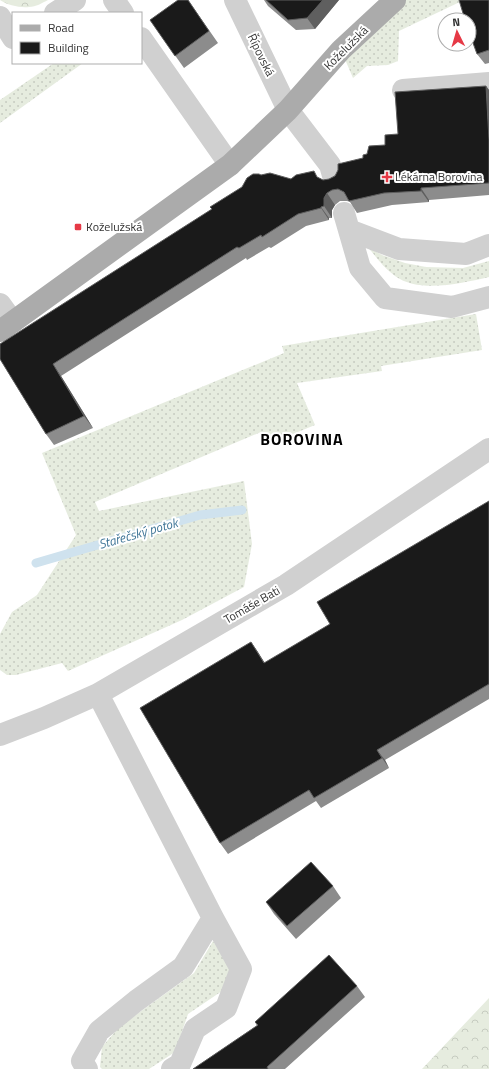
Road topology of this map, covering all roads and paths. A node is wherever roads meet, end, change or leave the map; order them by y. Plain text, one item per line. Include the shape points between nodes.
1 (75, 0) edge
2 (114, 0) edge
3 (235, 0) edge
4 (395, 0) edge
5 (57, 12) edge
6 (122, 12) edge
7 (0, 17) edge
8 (12, 38) edge
9 (142, 39) edge
10 (12, 41) edge
11 (0, 49) edge
12 (489, 83) edge
13 (403, 90) edge
14 (288, 110) junction
15 (230, 165) junction
16 (334, 179) edge
17 (489, 245) edge
18 (489, 297) edge
19 (0, 304) edge
20 (6, 327) edge
21 (489, 449) edge
22 (98, 694) junction
23 (0, 736) edge
24 (213, 918) junction
25 (87, 1069) edge
26 (172, 1069) edge

1 - 5 street
2 - 6 street
3 - 14 street, Řípovská
4 - 14 main road, Koželužská via 341,50
7 - 8 street
9 - 15 street
10 - 11 street
12 - 13 street
14 - 15 main road, Koželužská
14 - 16 street via 330,165
15 - 20 main road, Koželužská
17 - 18 street via 466,254 399,249 347,222 360,268 385,298 452,307
19 - 20 street, Koželužská
21 - 22 street, Tomáše Bati via 286,585
22 - 23 street, Tomáše Bati
22 - 24 street
24 - 25 street via 183,967 99,1031 82,1061
24 - 26 street via 240,969 226,1008 195,1029 180,1064

